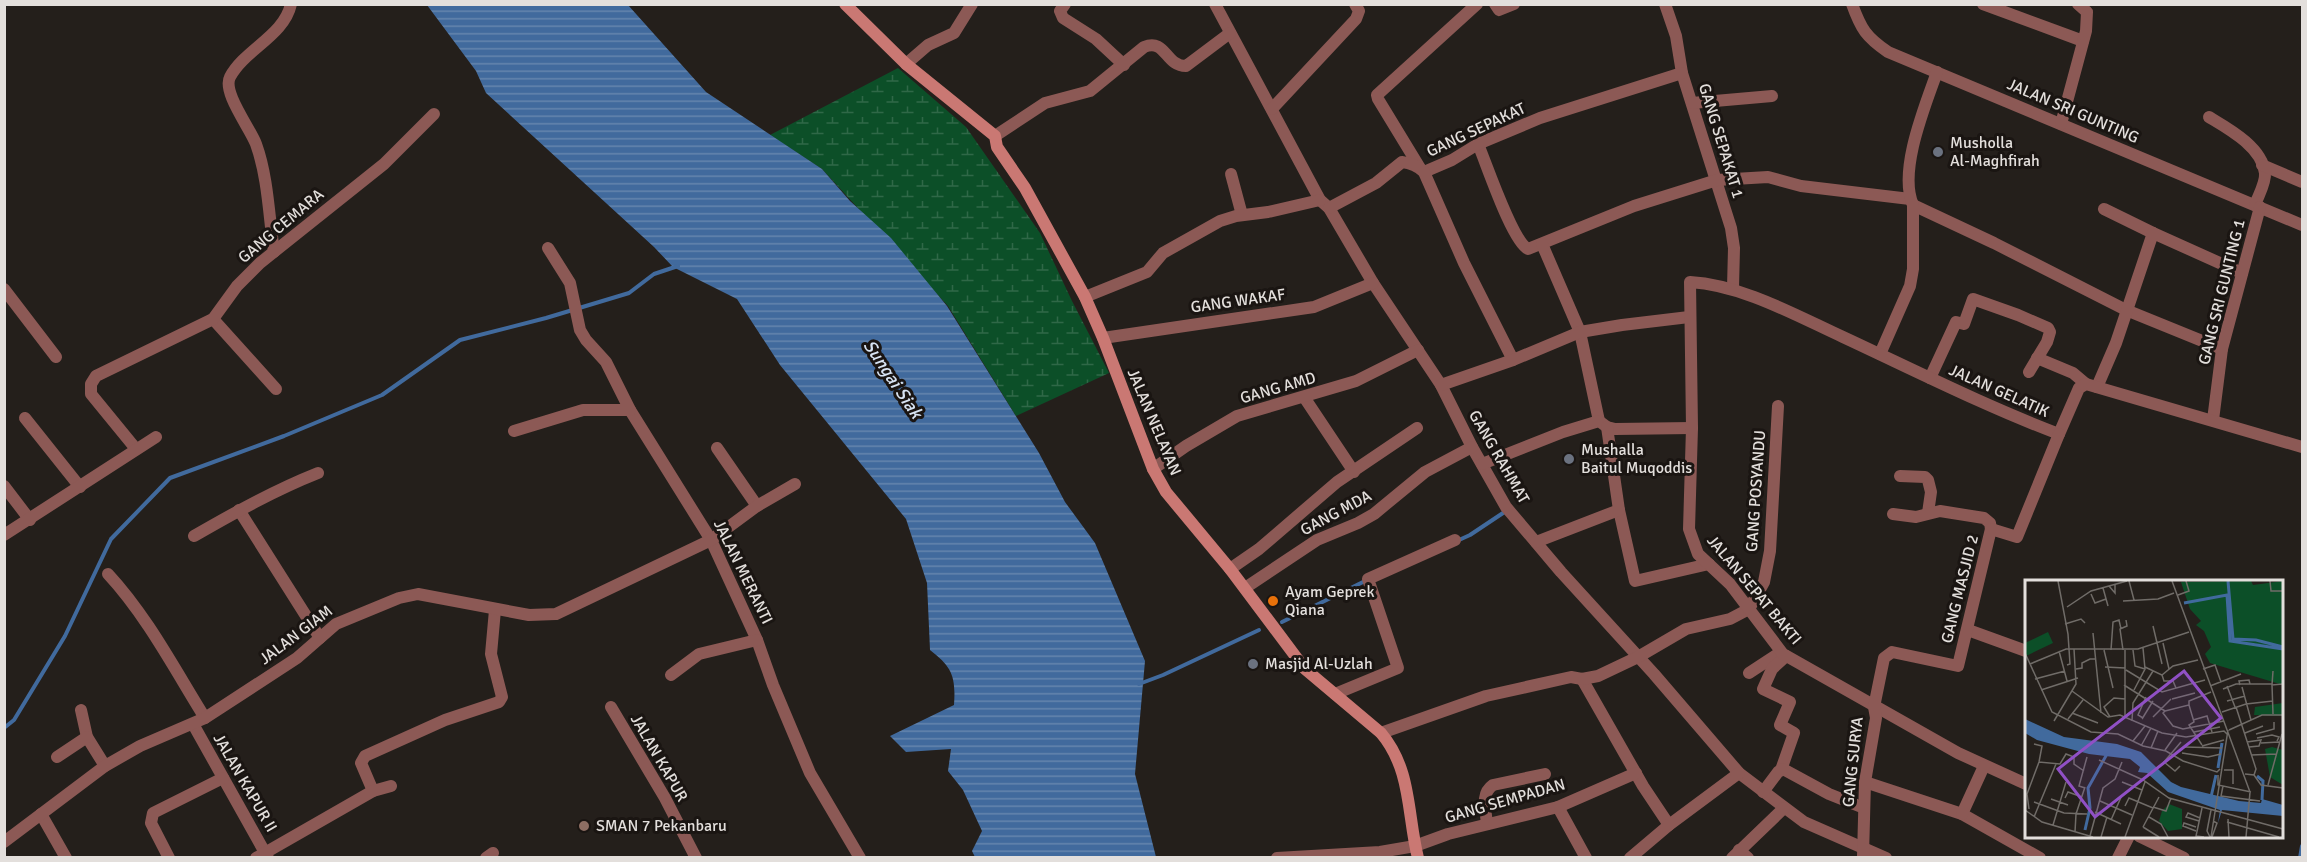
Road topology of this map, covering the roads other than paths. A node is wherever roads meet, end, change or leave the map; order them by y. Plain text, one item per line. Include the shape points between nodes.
1 (291, 4) edge
2 (845, 4) edge
3 (972, 4) edge
4 (1065, 4) edge
5 (1355, 4) edge
6 (1476, 4) edge
7 (1495, 4) edge
8 (1514, 4) edge
9 (1665, 4) edge
10 (1852, 4) edge
11 (1983, 4) edge
12 (2078, 4) edge
13 (1220, 7) edge
14 (1230, 33) junction
15 (2083, 40) junction
16 (906, 64) junction
17 (1124, 65) junction
18 (1937, 72) junction
19 (1682, 73) junction
20 (1772, 96) dead end
21 (1692, 103) junction
22 (1272, 109) junction
23 (434, 114) dead end
24 (2209, 117) dead end
25 (2061, 124) junction
26 (995, 136) junction
27 (1478, 144) junction
28 (2262, 165) junction
29 (1422, 170) junction
30 (1231, 174) dead end
31 (1717, 180) junction
32 (2302, 182) edge
33 (1911, 202) junction
34 (1324, 204) junction
35 (2257, 206) junction
36 (2104, 209) dead end
37 (1242, 215) junction
38 (2302, 225) edge
39 (2153, 233) junction
40 (1542, 244) junction
41 (548, 248) dead end
42 (274, 252) junction
43 (2242, 273) junction
44 (1373, 283) junction
45 (1733, 288) junction
46 (4, 289) edge
47 (1085, 297) junction
48 (2126, 310) junction
49 (1689, 317) junction
50 (213, 318) junction
51 (1580, 332) junction
52 (1103, 338) junction
53 (2222, 349) junction
54 (1418, 350) junction
55 (1880, 354) junction
56 (56, 357) dead end
57 (2037, 358) junction
58 (1513, 360) junction
59 (2029, 372) dead end
60 (1930, 378) junction
61 (1441, 385) junction
62 (2091, 386) junction
63 (276, 389) dead end
64 (1304, 397) junction
65 (1778, 406) dead end
66 (630, 410) junction
67 (25, 418) dead end
68 (2213, 420) junction
69 (1603, 424) junction
70 (1417, 428) dead end
71 (1692, 428) junction
72 (514, 431) dead end
73 (2059, 434) junction
74 (156, 437) dead end
75 (1472, 447) junction
76 (2302, 447) edge
77 (717, 448) dead end
78 (136, 449) junction
79 (1482, 464) junction
80 (1153, 469) junction
81 (1354, 472) junction
82 (318, 473) dead end
83 (1900, 476) dead end
84 (795, 484) dead end
85 (4, 486) edge
86 (80, 487) junction
87 (757, 506) junction
88 (239, 510) junction
89 (1619, 510) junction
90 (1928, 513) junction
91 (1893, 514) dead end
92 (30, 520) junction
93 (1991, 529) junction
94 (4, 535) edge
95 (194, 536) dead end
96 (711, 540) junction
97 (1455, 540) dead end
98 (1536, 542) junction
99 (1709, 564) junction
100 (1230, 569) junction
101 (108, 574) dead end
102 (1245, 588) junction
103 (1749, 609) junction
104 (495, 610) junction
105 (1968, 630) junction
106 (320, 638) junction
107 (757, 640) junction
108 (2025, 651) edge
109 (1784, 654) junction
110 (1638, 657) junction
111 (1749, 673) dead end
112 (671, 675) dead end
113 (1582, 679) junction
114 (1335, 694) junction
115 (610, 707) dead end
116 (1874, 707) junction
117 (81, 710) dead end
118 (205, 718) junction
119 (192, 724) junction
120 (1381, 733) junction
121 (87, 737) junction
122 (57, 758) dead end
123 (105, 766) junction
124 (1984, 766) junction
125 (1780, 770) junction
126 (1636, 773) junction
127 (1738, 773) junction
128 (1545, 774) dead end
129 (223, 778) junction
130 (1865, 782) junction
131 (2025, 784) edge
132 (391, 786) dead end
133 (373, 791) junction
134 (1763, 792) junction
135 (1558, 807) junction
136 (1784, 808) junction
137 (1864, 808) junction
138 (41, 814) junction
139 (1962, 814) junction
140 (1487, 824) junction
141 (1669, 825) junction
142 (2128, 838) edge
143 (2141, 838) edge
144 (4, 842) edge
145 (1416, 852) edge
146 (1863, 853) edge
147 (1740, 855) edge
148 (263, 856) edge
149 (66, 858) edge
150 (169, 858) edge
151 (696, 858) edge
152 (860, 858) edge
153 (1277, 858) edge
154 (1586, 858) edge
155 (1630, 858) edge
156 (1886, 858) edge
157 (2040, 858) edge
158 (2118, 858) edge
159 (2184, 858) edge

1 - 42 street via 288,17 242,62 228,85 255,143
2 - 16 main road, JALAN NELAYAN
3 - 16 street via 954,33 928,45
4 - 17 street via 1060,12 1063,18 1096,39
5 - 22 street via 1359,11 1356,19
6 - 29 street via 1377,95
7 - 8 street via 1500,10
9 - 19 street, GANG SEPAKAT 1 via 1676,36
10 - 18 street, JALAN SRI GUNTING via 1870,40 1888,52
11 - 15 street
12 - 15 street via 2087,12
13 - 14 street, GANG RAHMAT
14 - 17 street via 1186,66 1173,62 1158,45 1152,44
14 - 22 street, GANG RAHMAT
15 - 25 street
16 - 26 main road, JALAN NELAYAN
17 - 26 street via 1090,91 1046,103
18 - 25 street, JALAN SRI GUNTING
18 - 33 street via 1913,138
19 - 21 street, GANG SEPAKAT 1
19 - 27 street, GANG SEPAKAT via 1540,118
20 - 21 street
21 - 31 street, GANG SEPAKAT 1
22 - 34 street, GANG RAHMAT
23 - 42 street, GANG CEMARA via 384,164
24 - 28 street via 2248,143
25 - 35 street, JALAN SRI GUNTING
26 - 47 main road, JALAN NELAYAN via 997,147 1025,188
27 - 29 street, GANG SEPAKAT via 1452,160
27 - 40 street via 1522,246 1528,249
28 - 32 street
28 - 35 street, GANG SRI GUNTING 1 via 2264,181
29 - 34 street, GANG SEPAKAT via 1402,162 1376,183
29 - 58 street
30 - 37 street
31 - 33 street via 1768,177 1800,186
31 - 40 street via 1635,206
31 - 45 street, GANG SEPAKAT 1 via 1734,248
33 - 48 street
33 - 55 street via 1910,286
34 - 37 street, GANG SEPAKAT
34 - 44 street, GANG RAHMAT
35 - 38 street, JALAN SRI GUNTING
35 - 43 street, GANG SRI GUNTING 1
36 - 39 street
37 - 47 street, GANG SEPAKAT via 1220,221 1163,253 1147,272
39 - 43 street
39 - 48 street, JALAN GELATIK
40 - 51 street
41 - 66 street, JALAN MERANTI via 570,283 580,330 606,362
42 - 50 street, GANG CEMARA via 243,280
43 - 53 street, GANG SRI GUNTING 1
44 - 52 street, GANG WAKAF via 1314,307
44 - 54 street, GANG RAHMAT
45 - 49 street, JALAN SEPAT BAKTI via 1690,282
45 - 55 street, JALAN GELATIK
46 - 56 street
47 - 52 main road, JALAN NELAYAN
48 - 53 street
48 - 62 street, JALAN GELATIK via 2116,343
49 - 51 street
49 - 71 street, JALAN SEPAT BAKTI
50 - 63 street
50 - 78 street, GANG CEMARA via 92,380 91,394
51 - 58 street
51 - 69 street
52 - 80 main road, JALAN NELAYAN
53 - 68 street, GANG SRI GUNTING 1
54 - 61 street, GANG RAHMAT
54 - 64 street, GANG AMD via 1356,381
55 - 60 street, JALAN GELATIK
57 - 59 street
57 - 60 street via 2047,342 2048,328 1973,299 1964,324 1956,322
57 - 62 street via 2073,373
58 - 61 street
60 - 73 street, JALAN GELATIK
61 - 75 street, GANG RAHMAT
62 - 68 street
62 - 73 street, JALAN GELATIK via 2079,388
64 - 80 street, GANG AMD via 1237,416
64 - 81 street
65 - 103 street, GANG POSYANDU via 1770,551 1764,582
66 - 72 street via 583,410
66 - 96 street, JALAN MERANTI
67 - 86 street
68 - 76 street
69 - 71 street via 1625,429
69 - 79 street via 1563,432
69 - 89 street
70 - 81 street
71 - 99 street, JALAN SEPAT BAKTI via 1689,530 1698,554
73 - 93 street, GANG MASJID 2 via 2017,537
74 - 78 street
75 - 79 street, GANG RAHMAT
75 - 102 street, GANG MDA via 1425,472 1358,524 1317,540
77 - 87 street
78 - 86 street
79 - 98 street, GANG RAHMAT via 1506,507
80 - 100 main road, JALAN NELAYAN via 1166,492
81 - 100 street
82 - 88 street
83 - 90 street via 1928,480
84 - 87 street, JALAN GIAM
85 - 92 street
86 - 92 street
87 - 96 street, JALAN GIAM
88 - 95 street
88 - 106 street
89 - 98 street
89 - 99 street via 1635,581
90 - 91 street via 1916,517
90 - 93 street via 1940,511 1984,518
92 - 94 street
93 - 105 street, GANG MASJID 2
96 - 104 street, JALAN GIAM via 556,614 538,616
96 - 107 street, JALAN MERANTI
97 - 114 street via 1368,579 1398,668
98 - 110 street, GANG RAHMAT
99 - 103 street, JALAN SEPAT BAKTI
100 - 102 main road, JALAN NELAYAN
101 - 118 street via 142,618
102 - 114 main road, JALAN NELAYAN via 1305,669
103 - 109 street, JALAN SEPAT BAKTI
103 - 110 street via 1730,619 1686,628
104 - 106 street, JALAN GIAM via 410,595 346,618
104 - 133 street via 491,654 502,697 499,702 365,756 361,763
105 - 108 street
105 - 116 street, GANG MASJID 2 via 1958,666 1892,652 1886,655
106 - 118 street, JALAN GIAM via 297,658
107 - 112 street via 699,654
107 - 152 street, JALAN MERANTI via 810,773
109 - 111 street
109 - 116 street, JALAN SEPAT BAKTI
109 - 125 street via 1763,689 1790,702 1780,725 1794,733
110 - 113 street via 1598,676
110 - 127 street, GANG RAHMAT
113 - 120 street via 1571,677 1486,696
113 - 126 street
114 - 120 main road, JALAN NELAYAN
115 - 151 street, JALAN KAPUR
116 - 124 street, JALAN SEPAT BAKTI
116 - 130 street, GANG SURYA via 1876,718
117 - 121 street
118 - 119 street, JALAN GIAM
119 - 123 street, JALAN GIAM
119 - 129 street, JALAN KAPUR II
120 - 145 main road, JALAN NELAYAN via 1404,774
121 - 122 street
121 - 123 street
123 - 138 street, JALAN GIAM
124 - 131 street, JALAN SEPAT BAKTI
124 - 139 street
125 - 134 street
125 - 137 street via 1788,770 1829,794
126 - 135 street, GANG SEMPADAN
126 - 141 street
127 - 134 street, GANG RAHMAT
127 - 141 street
128 - 140 street via 1488,789
129 - 148 street, JALAN KAPUR II
129 - 150 street via 153,813 151,823
130 - 137 street, GANG SURYA
130 - 139 street
132 - 133 street
133 - 148 street
134 - 136 street, GANG RAHMAT
135 - 140 street, GANG SEMPADAN
135 - 154 street
136 - 146 street, GANG RAHMAT
136 - 147 street
137 - 146 street, GANG SURYA
138 - 144 street, JALAN GIAM
138 - 149 street
139 - 157 street
140 - 145 street, GANG SEMPADAN via 1448,834
141 - 155 street
142 - 158 street
143 - 159 street
145 - 153 street, GANG SEMPADAN
146 - 156 street, GANG RAHMAT

